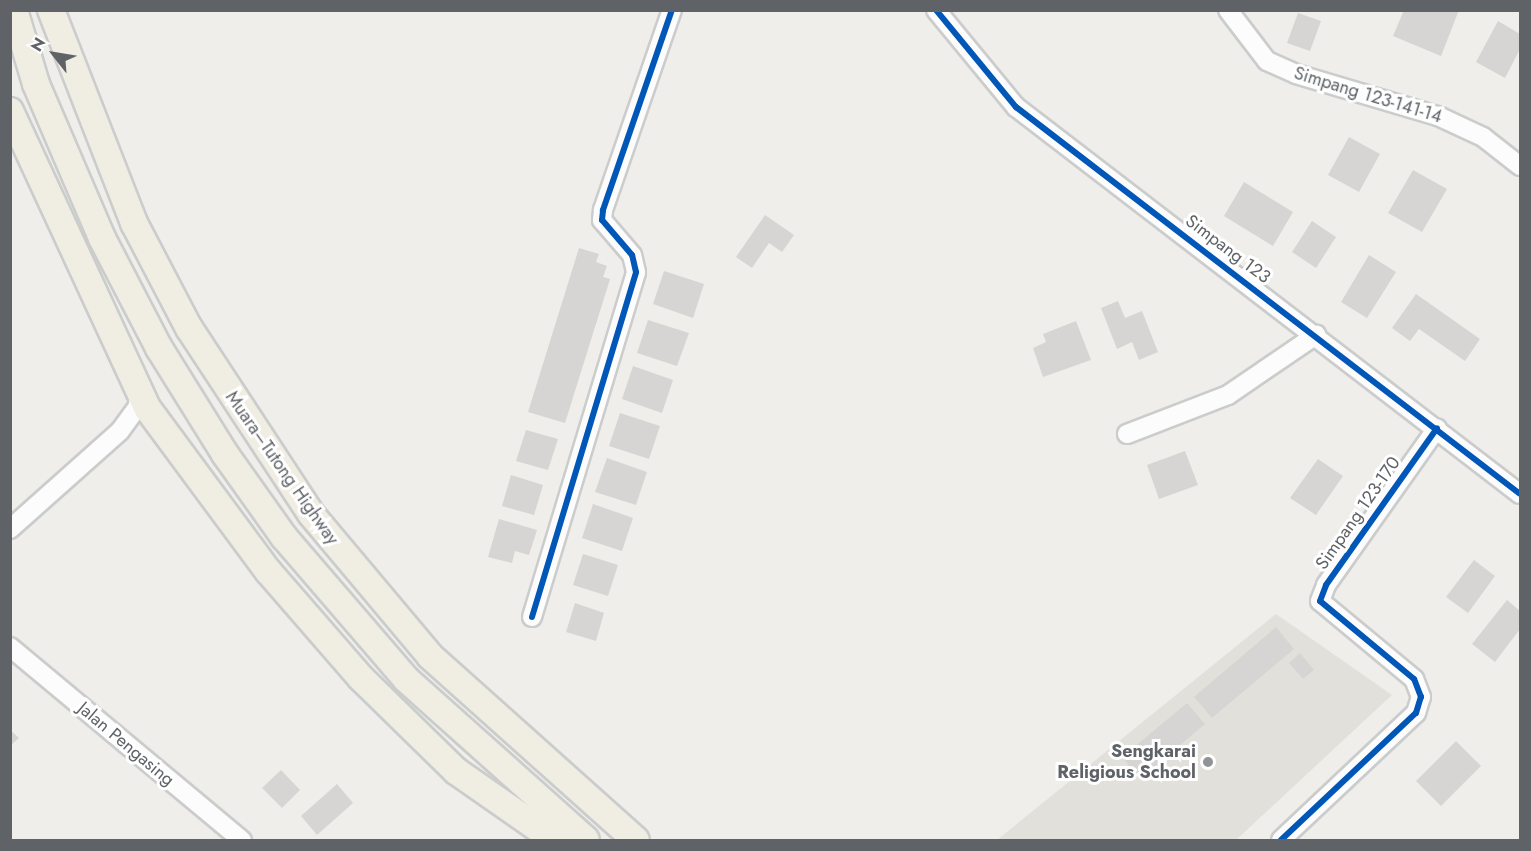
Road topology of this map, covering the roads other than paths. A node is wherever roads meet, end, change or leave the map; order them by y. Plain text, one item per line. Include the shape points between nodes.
1 (14, 10) edge
2 (51, 10) edge
3 (672, 10) edge
4 (936, 10) edge
5 (1228, 10) edge
6 (10, 111) edge
7 (1521, 166) edge
8 (1316, 335) junction
9 (140, 390) junction
10 (161, 426) junction
11 (1437, 428) junction
12 (120, 431) junction
13 (1127, 434) dead end
14 (1521, 494) edge
15 (10, 529) edge
16 (532, 617) dead end
17 (10, 646) edge
18 (242, 840) edge
19 (555, 840) edge
20 (586, 840) edge
21 (636, 840) edge
22 (1281, 840) edge

1 - 20 highway, Muara–Tutong Highway via 36,84 102,238 159,348 225,454 284,537 406,679
2 - 21 highway, Muara–Tutong Highway via 134,223 189,328 311,514 430,656
3 - 16 street via 603,210 602,220 632,255 636,272
4 - 8 street, Simpang 123 via 1017,107
5 - 7 street, Simpang 123-141-14 via 1267,61 1296,74 1438,116 1483,136
6 - 9 highway
8 - 11 street, Simpang 123
8 - 13 street via 1228,395
9 - 10 highway
9 - 12 street via 138,406
10 - 12 street
10 - 19 highway via 268,571 361,678 456,771
11 - 14 street, Simpang 123
11 - 22 street, Simpang 123-170 via 1326,585 1320,601 1414,679 1421,697 1416,713
12 - 15 street
17 - 18 street, Jalan Pengasing

